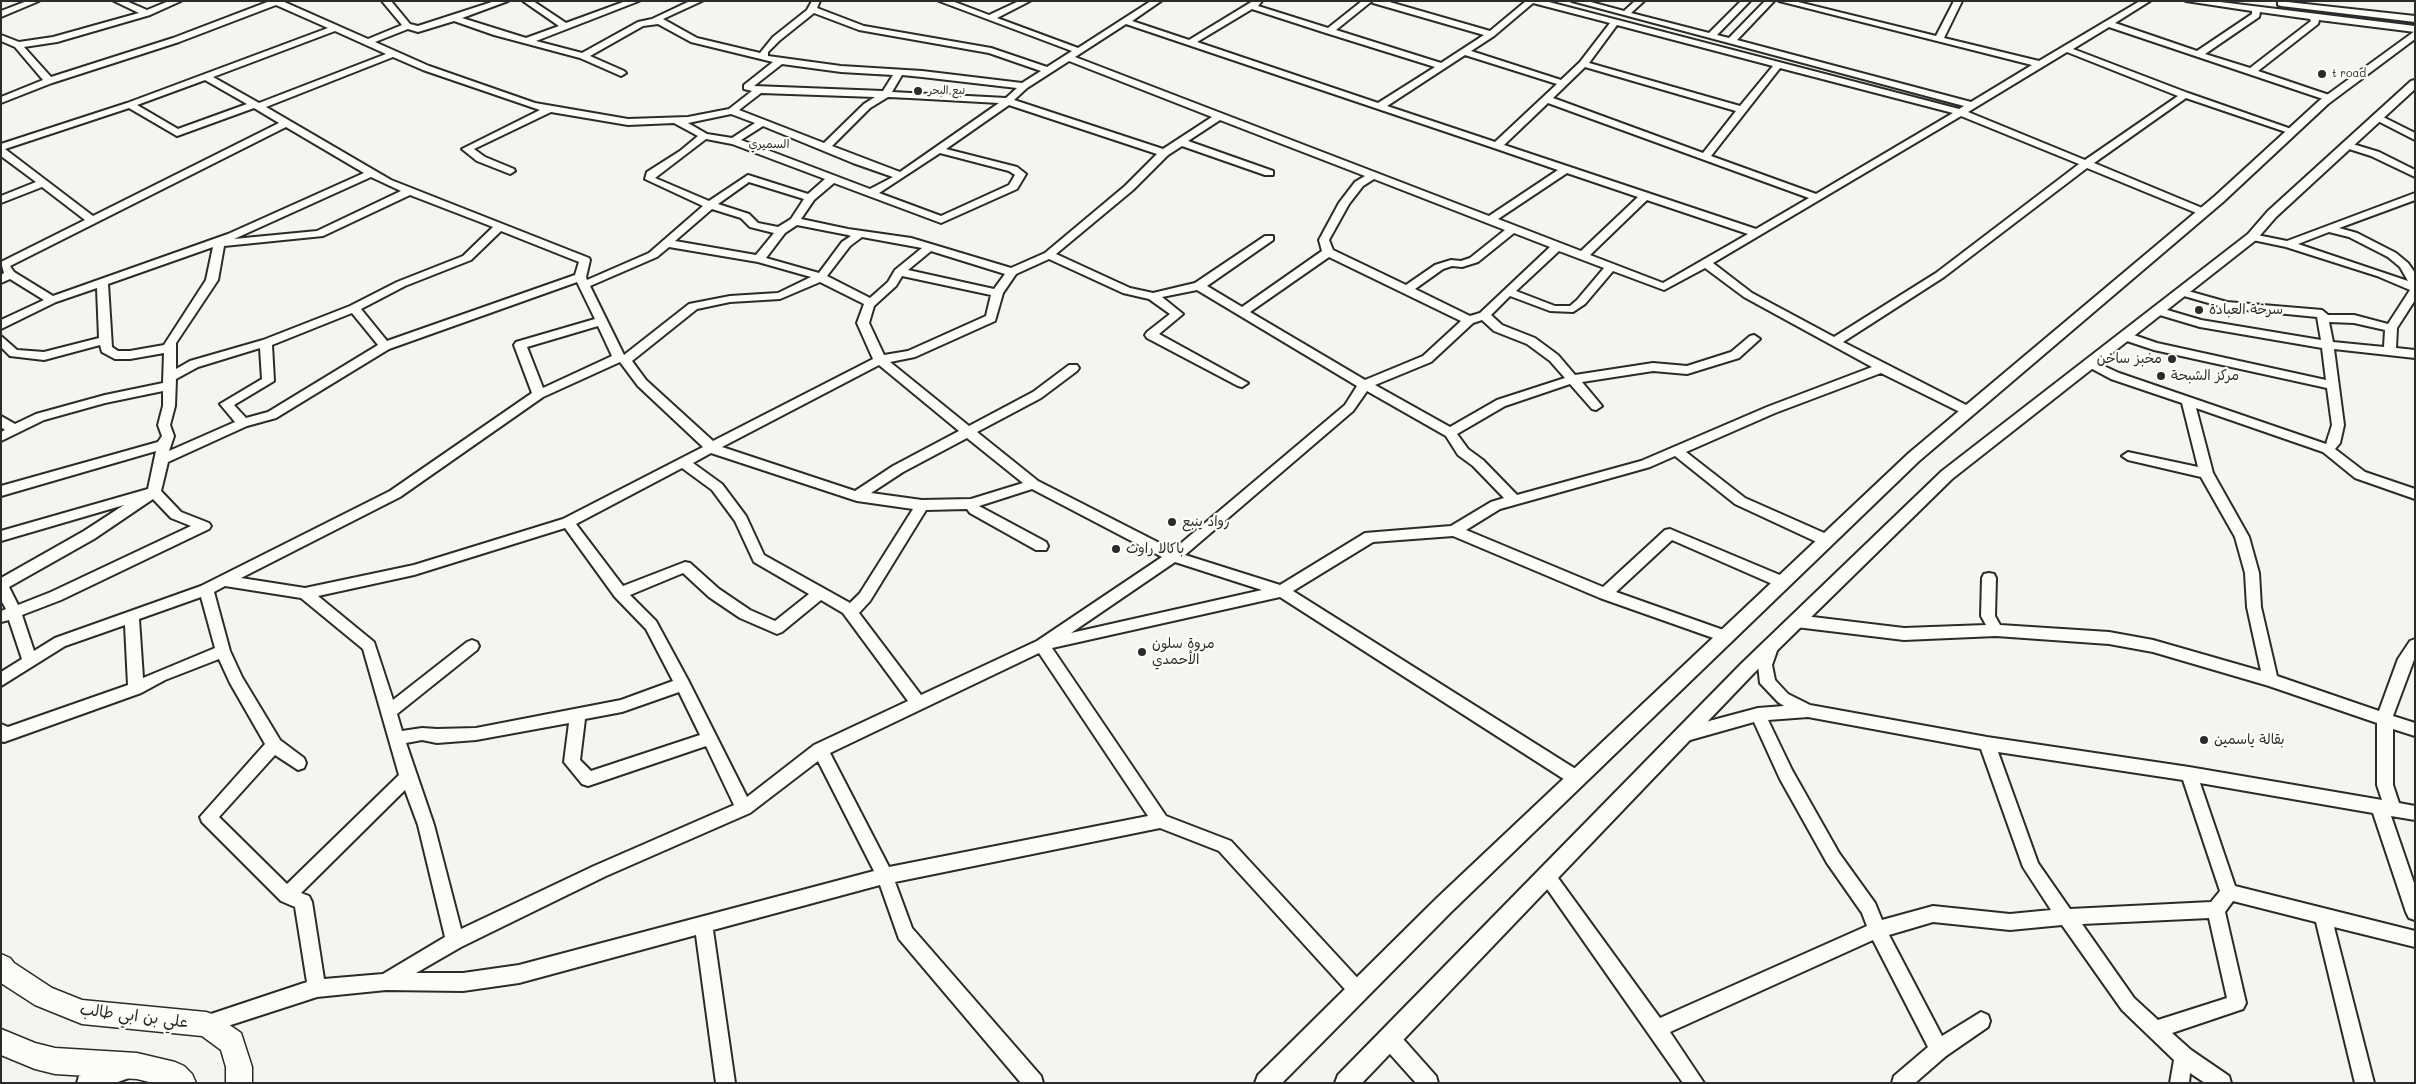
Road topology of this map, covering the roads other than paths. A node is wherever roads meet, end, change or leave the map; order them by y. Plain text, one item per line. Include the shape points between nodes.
1 (35, 1) edge
2 (118, 1) edge
3 (177, 1) edge
4 (386, 1) edge
5 (504, 1) edge
6 (527, 1) edge
7 (635, 1) edge
8 (669, 1) edge
9 (698, 1) edge
10 (943, 1) edge
11 (1026, 1) edge
12 (1157, 1) edge
13 (1258, 1) edge
14 (1368, 1) edge
15 (1376, 1) edge
16 (1533, 1) edge
17 (1576, 1) edge
18 (1640, 1) edge
19 (1746, 1) edge
20 (1770, 1) edge
21 (1783, 1) edge
22 (1958, 1) edge
23 (2146, 1) edge
24 (2190, 1) edge
25 (2268, 1) edge
26 (2328, 1) edge
27 (2354, 1) edge
28 (275, 2) edge
29 (814, 5) edge
30 (1250, 6) junction
31 (2320, 8) junction
32 (678, 9) junction
33 (2256, 9) junction
34 (2343, 10) junction
35 (147, 13) junction
36 (1, 14) edge
37 (1625, 14) junction
38 (2314, 16) junction
39 (454, 18) junction
40 (990, 18) junction
41 (2415, 19) edge
42 (658, 21) junction
43 (1126, 21) junction
44 (1614, 22) junction
45 (2108, 24) junction
46 (407, 26) junction
47 (566, 27) junction
48 (335, 28) junction
49 (2415, 29) edge
50 (1329, 31) junction
51 (1490, 34) junction
52 (2415, 34) edge
53 (1710, 37) junction
54 (1, 38) edge
55 (1939, 39) junction
56 (527, 41) junction
57 (368, 42) junction
58 (1730, 42) junction
59 (1190, 43) junction
60 (18, 44) junction
61 (2066, 49) junction
62 (1079, 51) junction
63 (1464, 52) junction
64 (2200, 53) junction
65 (393, 54) junction
66 (583, 56) junction
67 (764, 57) junction
68 (1068, 58) junction
69 (781, 60) junction
70 (1583, 64) junction
71 (2040, 64) junction
72 (1778, 65) junction
73 (1442, 66) junction
74 (1048, 71) junction
75 (2252, 71) junction
76 (899, 72) junction
77 (621, 73) dead end
78 (207, 77) junction
79 (49, 81) junction
80 (848, 81) junction
81 (1563, 83) junction
82 (2415, 83) edge
83 (1024, 86) junction
84 (759, 90) junction
85 (886, 94) junction
86 (2185, 95) junction
87 (2329, 98) junction
88 (1, 100) edge
89 (1546, 100) junction
90 (1008, 101) junction
91 (130, 105) junction
92 (1973, 105) junction
93 (256, 106) junction
94 (1380, 106) junction
95 (549, 109) junction
96 (1742, 110) junction
97 (732, 111) junction
98 (1961, 112) junction
99 (1218, 117) junction
100 (2377, 117) junction
101 (676, 120) junction
102 (763, 122) junction
103 (2415, 123) edge
104 (285, 124) junction
105 (2396, 127) junction
106 (2292, 131) junction
107 (704, 136) junction
108 (2415, 137) edge
109 (734, 141) junction
110 (1181, 142) junction
111 (2346, 145) junction
112 (1, 146) edge
113 (1497, 146) junction
114 (826, 147) junction
115 (938, 150) junction
116 (1, 151) edge
117 (1164, 154) junction
118 (1706, 156) junction
119 (2086, 164) junction
120 (1564, 170) junction
121 (510, 171) dead end
122 (370, 173) junction
123 (1269, 173) dead end
124 (2415, 174) edge
125 (1372, 175) junction
126 (901, 176) junction
127 (831, 180) junction
128 (43, 183) junction
129 (410, 192) junction
130 (871, 193) junction
131 (1645, 196) junction
132 (2415, 196) edge
133 (810, 198) junction
134 (1818, 198) junction
135 (1, 200) edge
136 (710, 205) junction
137 (2203, 212) junction
138 (92, 220) junction
139 (1490, 220) junction
140 (795, 221) junction
141 (500, 227) junction
142 (1513, 229) junction
143 (2329, 229) junction
144 (780, 231) junction
145 (861, 233) junction
146 (1758, 233) junction
147 (232, 236) junction
148 (2252, 237) junction
149 (1269, 238) dead end
150 (220, 243) junction
151 (665, 243) junction
152 (2288, 244) junction
153 (929, 247) junction
154 (1557, 247) junction
155 (1328, 252) junction
156 (1050, 255) junction
157 (1583, 256) junction
158 (758, 258) junction
159 (1706, 263) junction
160 (1611, 266) junction
161 (4, 271) edge
162 (899, 272) junction
163 (1012, 272) junction
164 (821, 277) junction
165 (582, 281) junction
166 (102, 283) junction
167 (2415, 283) edge
168 (1199, 286) junction
169 (1408, 290) junction
170 (2415, 290) edge
171 (1509, 292) junction
172 (2180, 292) junction
173 (996, 293) junction
174 (1153, 296) junction
175 (52, 300) junction
176 (871, 303) junction
177 (354, 308) junction
178 (2157, 311) junction
179 (1242, 312) junction
180 (2322, 314) junction
181 (1484, 315) junction
182 (1469, 320) junction
183 (601, 321) junction
184 (1, 325) edge
185 (2391, 328) junction
186 (2125, 336) junction
187 (1754, 339) dead end
188 (1, 340) edge
189 (106, 340) junction
190 (1835, 342) junction
191 (266, 343) junction
192 (2328, 345) junction
193 (385, 346) junction
194 (169, 348) junction
195 (2390, 351) junction
196 (14, 353) junction
197 (2415, 354) edge
198 (1, 359) edge
199 (622, 359) junction
200 (880, 360) junction
201 (2089, 364) junction
202 (1073, 368) dead end
203 (1882, 368) junction
204 (1574, 379) junction
205 (168, 382) junction
206 (1242, 383) dead end
207 (1364, 385) junction
208 (2332, 385) junction
209 (539, 394) junction
210 (2188, 402) junction
211 (1596, 406) dead end
212 (1968, 411) junction
213 (1, 420) edge
214 (243, 423) junction
215 (14, 430) junction
216 (968, 432) junction
217 (1450, 433) junction
218 (1, 437) edge
219 (163, 445) junction
220 (2328, 448) junction
221 (713, 449) junction
222 (1675, 450) junction
223 (2128, 456) dead end
224 (162, 459) junction
225 (684, 463) junction
226 (2206, 473) junction
227 (1033, 484) junction
228 (1, 491) edge
229 (154, 492) junction
230 (2415, 494) edge
231 (857, 496) junction
232 (1514, 500) junction
233 (971, 504) junction
234 (922, 505) junction
235 (568, 522) junction
236 (1454, 531) junction
237 (1, 536) edge
238 (1826, 540) junction
239 (1042, 546) dead end
240 (1174, 557) junction
241 (1989, 578) dead end
242 (223, 580) junction
243 (1782, 582) junction
244 (1, 585) edge
245 (206, 590) junction
246 (1282, 591) junction
247 (305, 593) junction
248 (620, 594) junction
249 (1605, 594) junction
250 (816, 596) dead end
251 (850, 613) junction
252 (8, 614) edge
253 (132, 616) junction
254 (1796, 621) junction
255 (1996, 630) junction
256 (1724, 636) junction
257 (2415, 644) edge
258 (1042, 645) junction
259 (1772, 645) junction
260 (472, 646) dead end
261 (224, 651) junction
262 (30, 661) junction
263 (1, 680) edge
264 (2270, 680) junction
265 (683, 684) junction
266 (136, 689) junction
267 (919, 704) junction
268 (389, 711) junction
269 (1808, 711) junction
270 (578, 714) junction
271 (1758, 714) junction
272 (2385, 718) junction
273 (1, 730) edge
274 (2415, 730) edge
275 (1683, 735) junction
276 (397, 738) junction
277 (710, 738) junction
278 (1987, 744) junction
279 (274, 745) junction
280 (820, 750) junction
281 (298, 763) dead end
282 (2189, 774) junction
283 (408, 778) junction
284 (1576, 778) junction
285 (744, 808) junction
286 (2386, 808) junction
287 (2415, 813) edge
288 (1160, 821) junction
289 (885, 876) junction
290 (1547, 876) junction
291 (2229, 892) junction
292 (287, 895) junction
293 (2216, 910) junction
294 (2415, 912) edge
295 (2323, 916) junction
296 (2066, 917) junction
297 (704, 926) junction
298 (1877, 930) junction
299 (2415, 939) edge
300 (455, 941) junction
301 (1, 966) edge
302 (385, 982) junction
303 (317, 988) junction
304 (1358, 991) junction
305 (1981, 1021) dead end
306 (206, 1024) junction
307 (1657, 1029) junction
308 (2155, 1030) junction
309 (1389, 1038) junction
310 (1, 1042) edge
311 (1939, 1049) junction
312 (2184, 1057) junction
313 (137, 1066) junction
314 (86, 1083) edge
315 (183, 1083) edge
316 (239, 1083) edge
317 (726, 1083) edge
318 (1034, 1083) edge
319 (1266, 1083) edge
320 (1346, 1083) edge
321 (1429, 1083) edge
322 (1696, 1083) edge
323 (1901, 1083) edge
324 (2179, 1083) edge
325 (2222, 1083) edge
326 (2365, 1083) edge

1 - 36 street
2 - 35 street
3 - 35 street
4 - 46 street
5 - 39 street
6 - 47 street
7 - 47 street
8 - 32 street
9 - 32 street
10 - 40 street
11 - 40 street
12 - 43 street
13 - 30 street
14 - 50 street
15 - 51 street
16 - 44 street
16 - 51 street
17 - 37 street
18 - 37 street
19 - 53 street
20 - 58 street
21 - 55 street
22 - 55 street
23 - 45 street
24 - 33 street
25 - 31 street
26 - 31 street
27 - 34 street
28 - 48 street
28 - 79 street via 176,40
29 - 67 street via 776,39 764,52
29 - 74 street via 862,28 991,51
30 - 50 street
30 - 59 street
31 - 34 street
32 - 42 street via 656,19
33 - 38 street
33 - 64 street via 2256,15
34 - 41 street
35 - 60 street via 54,40
37 - 53 street
38 - 49 street
38 - 75 street via 2316,22
39 - 46 street via 418,29
39 - 56 street
40 - 62 street
42 - 66 street via 641,24
42 - 67 street via 694,40
43 - 59 street
43 - 62 street
44 - 70 street
44 - 72 street
45 - 61 street
45 - 64 street
46 - 57 street
47 - 56 street
48 - 57 street
48 - 78 street
50 - 73 street
51 - 63 street
52 - 87 street
53 - 58 street
54 - 60 street
55 - 71 street
56 - 66 street
57 - 65 street
58 - 92 street
59 - 94 street
60 - 79 street
61 - 71 street
61 - 86 street
62 - 68 street
63 - 73 street
63 - 81 street
64 - 75 street
65 - 93 street
65 - 95 street via 524,103
66 - 77 street
67 - 69 street
68 - 74 street
68 - 99 street
69 - 80 street
69 - 84 street via 747,87
70 - 81 street
70 - 96 street
71 - 92 street
72 - 96 street
72 - 98 street
73 - 94 street
74 - 83 street
75 - 87 street
76 - 80 street
76 - 83 street
76 - 85 street
78 - 91 street
78 - 93 street
79 - 88 street
80 - 84 street
80 - 85 street
81 - 89 street
82 - 100 street
83 - 90 street
84 - 97 street
85 - 90 street
85 - 114 street via 867,106
86 - 106 street
86 - 119 street
87 - 106 street
89 - 113 street
89 - 118 street
90 - 115 street
90 - 117 street
91 - 93 street via 177,133
91 - 112 street
92 - 98 street
93 - 104 street
94 - 113 street
95 - 101 street via 628,122
95 - 121 street via 467,149 481,159
96 - 118 street
97 - 101 street
97 - 102 street
98 - 119 street
98 - 134 street
99 - 110 street
99 - 125 street
100 - 105 street
100 - 111 street
101 - 107 street
102 - 109 street
102 - 114 street
103 - 105 street
104 - 122 street
104 - 138 street
105 - 108 street
106 - 137 street
107 - 109 street
107 - 136 street via 651,174 650,179
109 - 127 street
110 - 117 street
110 - 123 street
111 - 124 street via 2375,154
111 - 148 street
113 - 120 street
114 - 126 street
115 - 126 street
115 - 130 street via 1013,169 1021,174 1013,187 941,220
116 - 128 street
117 - 156 street
118 - 134 street
119 - 137 street
119 - 190 street via 1940,275
120 - 131 street
120 - 139 street
122 - 129 street
122 - 147 street
125 - 139 street
125 - 155 street via 1359,184 1344,203 1324,240
126 - 130 street
127 - 130 street
127 - 133 street
128 - 135 street
128 - 138 street
129 - 141 street
129 - 150 street via 319,234
131 - 146 street
131 - 157 street
132 - 143 street
133 - 136 street via 748,178
133 - 140 street
134 - 146 street
136 - 144 street via 746,216 754,225
136 - 151 street
137 - 212 street
138 - 161 street
139 - 142 street
140 - 144 street
140 - 145 street
141 - 165 street via 585,260
141 - 177 street via 468,258 401,284
142 - 154 street
142 - 169 street via 1474,260 1439,267
143 - 152 street
143 - 167 street via 2353,235 2392,255 2404,265
144 - 158 street
145 - 153 street
145 - 164 street via 846,244
146 - 159 street
147 - 150 street
147 - 166 street
148 - 152 street
148 - 172 street
149 - 168 street
150 - 194 street via 212,280
151 - 158 street
151 - 165 street via 653,255
152 - 170 street via 2380,274
153 - 162 street
153 - 163 street
154 - 157 street
154 - 171 street
155 - 169 street
155 - 179 street
156 - 163 street
156 - 174 street via 1127,291
157 - 160 street
158 - 164 street
159 - 160 street via 1664,287
159 - 190 street via 1748,295
160 - 171 street via 1573,308 1554,308
161 - 175 street
162 - 173 street
162 - 176 street via 892,284
163 - 173 street
164 - 176 street
164 - 199 street via 780,296 730,299 694,306
165 - 183 street
165 - 193 street
166 - 175 street
166 - 189 street
168 - 174 street
168 - 179 street
169 - 182 street
170 - 185 street
171 - 181 street
172 - 178 street
172 - 180 street via 2226,305
173 - 200 street via 991,318 911,354
174 - 206 street via 1177,314 1151,335
175 - 184 street
176 - 200 street via 863,323
177 - 191 street
177 - 193 street
178 - 186 street
178 - 192 street via 2200,323
179 - 207 street
180 - 185 street via 2325,318 2354,319
180 - 192 street
181 - 182 street
181 - 204 street via 1498,328 1531,341
182 - 207 street via 1427,358
183 - 199 street
183 - 209 street via 520,345
185 - 195 street
186 - 201 street
186 - 208 street via 2154,346
187 - 204 street via 1735,355 1687,370 1653,367
188 - 196 street
189 - 194 street via 106,349 115,355 130,356
189 - 196 street via 44,356
190 - 203 street
191 - 205 street via 194,364
191 - 214 street via 268,381 226,404
192 - 195 street
192 - 208 street
193 - 214 street via 272,414
194 - 205 street
195 - 197 street
196 - 198 street
199 - 209 street
199 - 221 street via 642,383
200 - 216 street
200 - 221 street
201 - 210 street
201 - 254 street via 1947,475
202 - 216 street via 1037,395
203 - 212 street
203 - 222 street
204 - 211 street
204 - 217 street via 1501,403
205 - 215 street via 50,415
205 - 219 street via 169,406 164,425 168,436
207 - 217 street
207 - 240 street via 1350,408
208 - 220 street via 2338,425 2334,443
209 - 242 street via 395,494
210 - 220 street
210 - 226 street
212 - 238 street
213 - 215 street
214 - 224 street
215 - 218 street
216 - 227 street
216 - 231 street via 898,469
217 - 232 street via 1463,452
219 - 224 street
219 - 228 street
220 - 230 street via 2360,475
221 - 225 street
221 - 231 street
222 - 232 street via 1645,464
222 - 238 street via 1740,501
223 - 226 street
224 - 229 street
225 - 235 street
225 - 251 street via 717,487 741,519 759,558
226 - 264 street via 2242,537 2252,573 2254,606
227 - 233 street
227 - 240 street
229 - 237 street
229 - 244 street via 89,535
229 - 252 street via 176,515 204,526 56,596
231 - 234 street
232 - 236 street via 1496,505
233 - 234 street
233 - 239 street via 975,510
234 - 251 street via 865,597
235 - 247 street via 414,570
235 - 248 street
236 - 246 street via 1370,537
236 - 249 street
238 - 243 street
240 - 246 street
240 - 258 street
241 - 255 street via 1988,616
242 - 245 street
242 - 247 street
243 - 249 street via 1670,534
243 - 256 street
244 - 252 street
245 - 253 street
245 - 261 street
246 - 258 street
246 - 284 street
247 - 268 street via 369,646
248 - 250 street via 685,567 714,593 745,614 777,628
248 - 265 street via 651,625
249 - 256 street
251 - 267 street
252 - 262 street
253 - 262 street via 60,642
253 - 266 street
254 - 255 street via 1904,634
254 - 259 street
255 - 264 street via 2109,638
256 - 284 street
257 - 272 street via 2405,659
258 - 267 street
258 - 288 street
259 - 269 street via 1765,666 1768,683 1783,698
259 - 275 street
260 - 268 street
261 - 266 street
261 - 279 street via 235,678
262 - 263 street
264 - 272 street
265 - 270 street via 622,706
265 - 277 street
266 - 273 street via 4,735
267 - 280 street
268 - 276 street
269 - 271 street
269 - 278 street
270 - 276 street via 476,734 422,734
270 - 277 street via 572,762 588,779
271 - 275 street
271 - 298 street via 1786,774 1833,858 1869,909
272 - 274 street
272 - 286 street
275 - 290 street
276 - 283 street
277 - 285 street
278 - 282 street
278 - 296 street via 2031,867
279 - 281 street
279 - 292 street via 208,817
280 - 285 street
280 - 289 street
282 - 286 street
282 - 291 street
283 - 292 street
283 - 300 street via 426,825
284 - 304 street
285 - 300 street
286 - 287 street
286 - 294 street
288 - 289 street
288 - 304 street via 1225,846
289 - 297 street
289 - 318 street via 904,933
290 - 307 street
290 - 309 street
291 - 293 street
291 - 295 street
292 - 303 street via 303,902
293 - 296 street
293 - 308 street via 2237,1003
295 - 299 street
295 - 326 street
296 - 298 street via 2010,922 1933,914
296 - 308 street via 2128,1004
297 - 302 street via 519,974 463,982
297 - 317 street
298 - 307 street
298 - 311 street
300 - 302 street
301 - 306 main road, علي بن ابي طالب via 44,997 82,1012
302 - 303 street
303 - 306 street
304 - 319 street
305 - 311 street
306 - 316 main road, علي بن ابي طالب via 232,1042 239,1067
307 - 322 street
308 - 312 street
309 - 320 street
309 - 321 street
310 - 313 main road via 55,1061
311 - 323 street
312 - 324 street
312 - 325 street
313 - 314 street
313 - 315 main road via 175,1075

